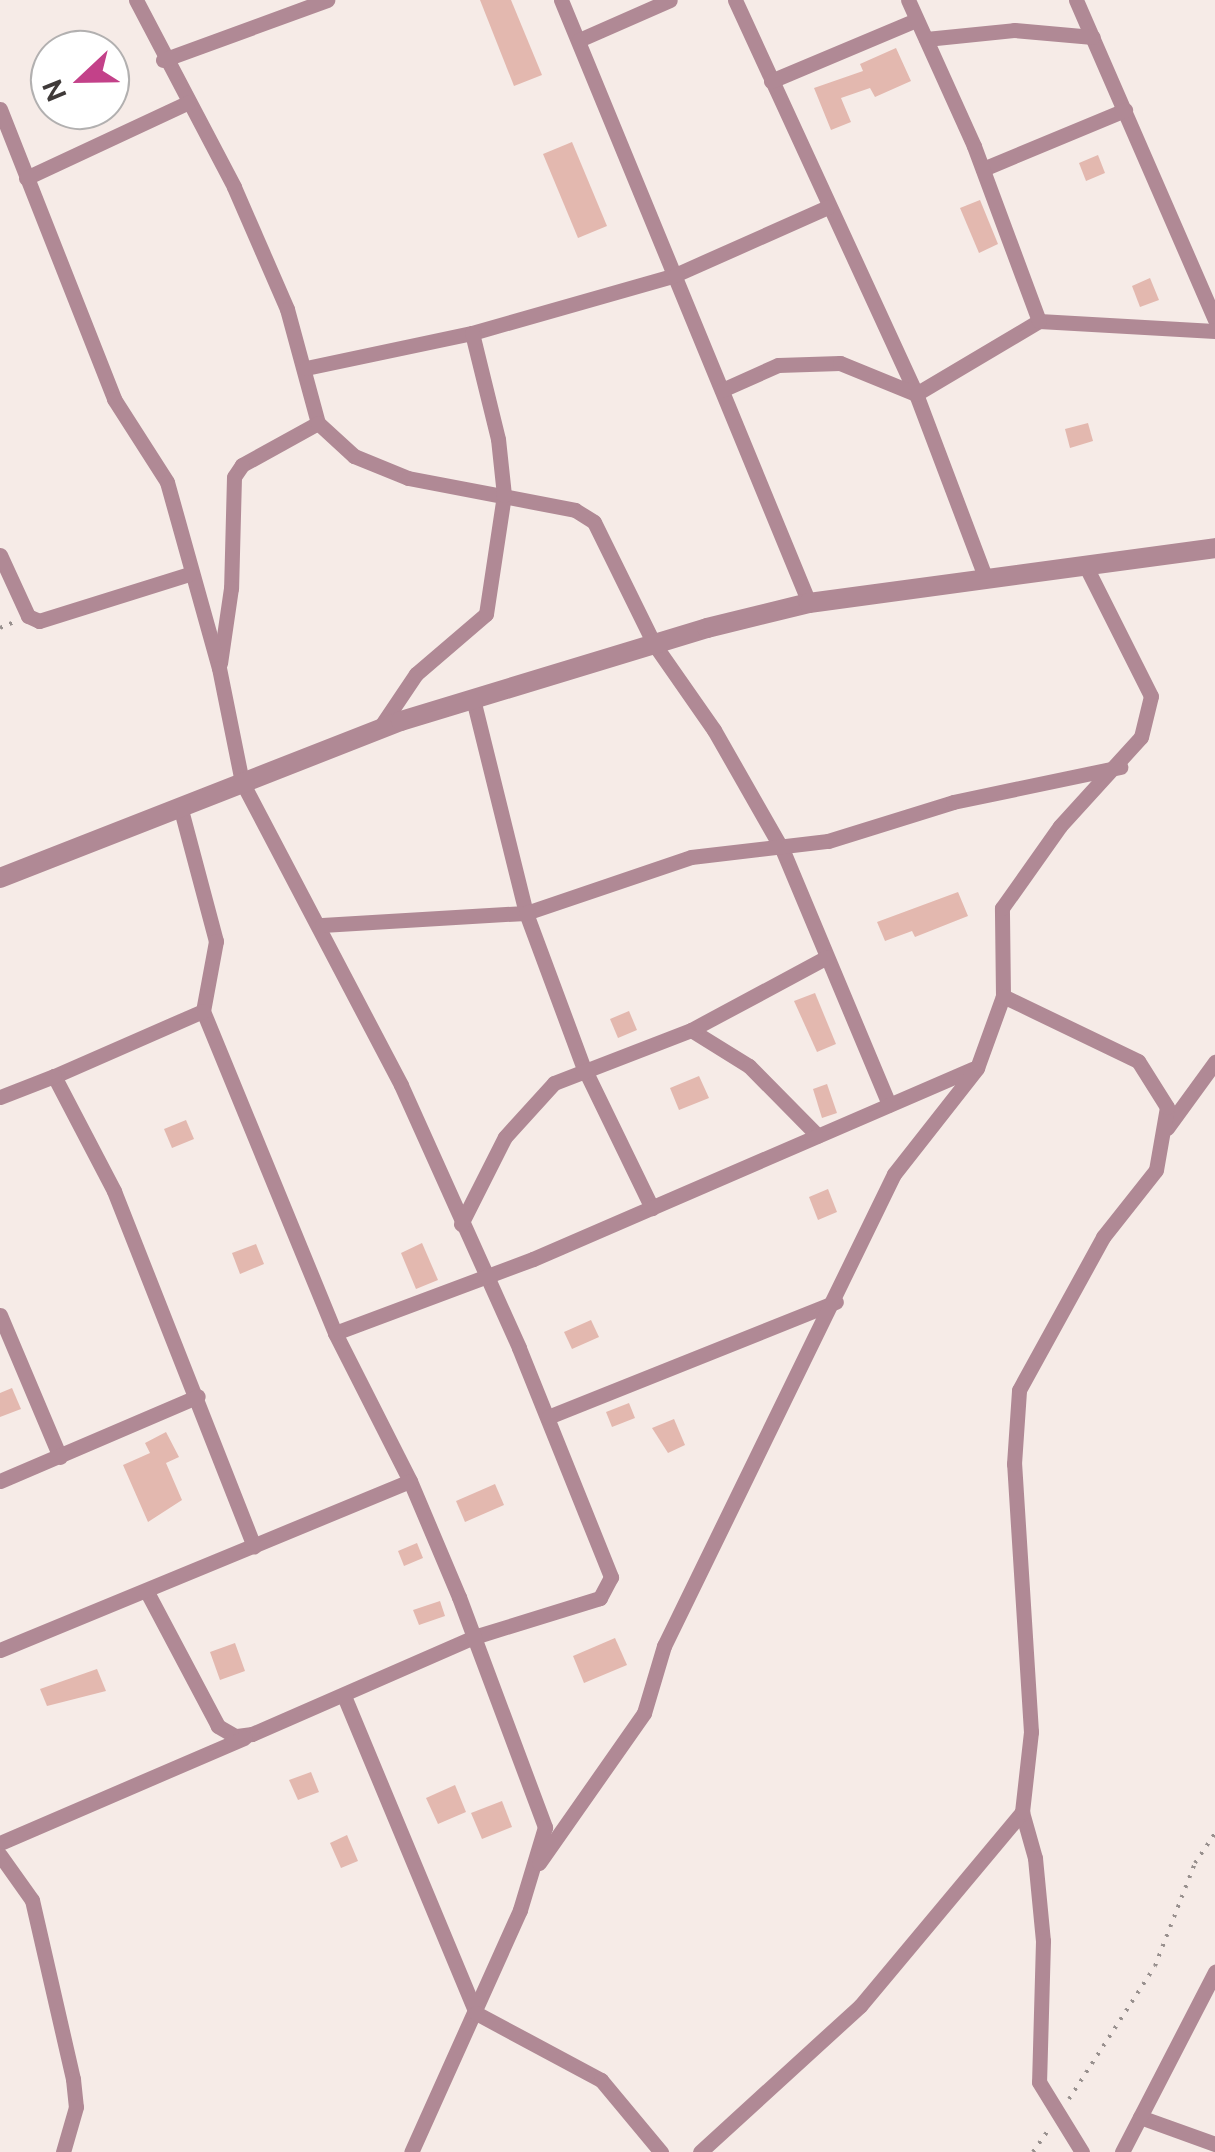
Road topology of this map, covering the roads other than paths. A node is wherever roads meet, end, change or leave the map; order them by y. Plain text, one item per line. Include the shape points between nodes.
1 (136, 0) edge
2 (326, 0) edge
3 (562, 0) edge
4 (670, 0) edge
5 (735, 0) edge
6 (908, 0) edge
7 (1076, 0) edge
8 (916, 20) junction
9 (1093, 37) junction
10 (926, 39) junction
11 (579, 40) junction
12 (163, 60) junction
13 (771, 81) junction
14 (187, 104) junction
15 (0, 109) edge
16 (1125, 110) junction
17 (4, 130) edge
18 (983, 169) junction
19 (26, 178) junction
20 (828, 207) junction
21 (675, 275) junction
22 (1209, 285) edge
23 (1215, 319) edge
24 (1038, 321) junction
25 (1215, 331) edge
26 (472, 333) junction
27 (306, 368) junction
28 (722, 390) junction
29 (916, 394) junction
30 (318, 424) junction
31 (504, 495) junction
32 (1215, 548) edge
33 (0, 555) edge
34 (1084, 565) junction
35 (190, 574) junction
36 (985, 577) junction
37 (809, 603) junction
38 (654, 644) junction
39 (219, 668) junction
40 (473, 699) junction
41 (379, 729) junction
42 (1120, 766) junction
43 (242, 782) junction
44 (180, 806) junction
45 (783, 851) junction
46 (0, 878) edge
47 (526, 912) junction
48 (322, 925) junction
49 (828, 956) junction
50 (1003, 996) junction
51 (202, 1010) junction
52 (691, 1030) junction
53 (1215, 1062) edge
54 (584, 1066) junction
55 (977, 1068) junction
56 (54, 1076) junction
57 (0, 1097) edge
58 (889, 1106) junction
59 (1166, 1129) junction
60 (818, 1136) junction
61 (652, 1208) junction
62 (461, 1224) junction
63 (482, 1276) junction
64 (836, 1302) junction
65 (0, 1315) edge
66 (335, 1333) junction
67 (198, 1396) junction
68 (548, 1417) junction
69 (60, 1457) junction
70 (410, 1481) junction
71 (0, 1482) edge
72 (254, 1546) junction
73 (147, 1592) junction
74 (474, 1637) junction
75 (0, 1650) edge
76 (344, 1696) junction
77 (252, 1734) junction
78 (1022, 1812) junction
79 (0, 1843) edge
80 (0, 1855) edge
81 (539, 1863) junction
82 (1214, 1974) edge
83 (476, 2014) junction
84 (1140, 2117) junction
85 (1215, 2144) edge
86 (63, 2152) edge
87 (411, 2152) edge
88 (661, 2152) edge
89 (700, 2152) edge
90 (1082, 2152) edge
91 (1122, 2152) edge

1 - 12 street
2 - 12 street
3 - 11 street
4 - 11 street
5 - 13 street
6 - 8 street
7 - 9 street
8 - 10 street
8 - 13 street
9 - 10 street via 1014,30
9 - 16 street
10 - 18 street
11 - 21 street
12 - 14 street
13 - 20 street
14 - 19 street
14 - 27 street via 234,187
15 - 17 street
16 - 18 street
16 - 22 street
17 - 19 street
18 - 24 street
19 - 35 street via 114,399 167,482
20 - 21 street
20 - 29 street
21 - 26 street
21 - 28 street
22 - 23 street
24 - 25 street
24 - 29 street
26 - 27 street
26 - 31 street
27 - 30 street
28 - 29 street via 778,365 806,362 869,370
28 - 37 street
29 - 36 street
30 - 31 street via 354,456 408,478
30 - 39 street via 242,466 234,477
31 - 38 street via 575,510 594,522
31 - 41 street via 486,614 416,674
32 - 34 street
33 - 35 street via 28,616 38,621
34 - 36 street
34 - 42 street via 1152,696 1141,737
35 - 39 street
36 - 37 street
37 - 38 street
38 - 40 street
38 - 45 street via 714,730
39 - 43 street
40 - 41 street
40 - 47 street
41 - 43 street
42 - 45 street via 954,802
42 - 50 street via 1060,826 1002,908
43 - 44 street
43 - 48 street
44 - 46 street
44 - 51 street via 216,940
45 - 47 street via 691,857
45 - 49 street
47 - 48 street
47 - 54 street
48 - 62 street
49 - 52 street
49 - 58 street
50 - 55 street
50 - 59 street via 1138,1061 1167,1107
51 - 56 street
51 - 66 street
52 - 54 street
52 - 60 street via 749,1066
53 - 59 street
54 - 61 street
54 - 62 street via 554,1083 504,1138
55 - 58 street
55 - 64 street via 894,1174
56 - 57 street
56 - 67 street via 114,1191
58 - 60 street
59 - 78 street via 1156,1170 1103,1237 1020,1390 1014,1464 1031,1732
60 - 61 street
61 - 63 street
62 - 63 street
63 - 66 street
63 - 68 street
64 - 68 street
64 - 81 street via 664,1646 644,1713
65 - 69 street
66 - 70 street
67 - 69 street
67 - 72 street
68 - 74 street via 607,1565 609,1587 600,1598
69 - 71 street
70 - 72 street
70 - 74 street
72 - 73 street
73 - 75 street
73 - 77 street via 218,1726 235,1736
74 - 76 street
74 - 81 street via 542,1814
76 - 77 street
76 - 83 street
77 - 79 street
78 - 89 street via 860,2006
78 - 90 street via 1035,1858 1043,1941 1038,2082
80 - 86 street via 32,1900 73,2079 76,2108
81 - 83 street
82 - 84 street
83 - 87 street
83 - 88 street via 601,2080
84 - 85 street
84 - 91 street

